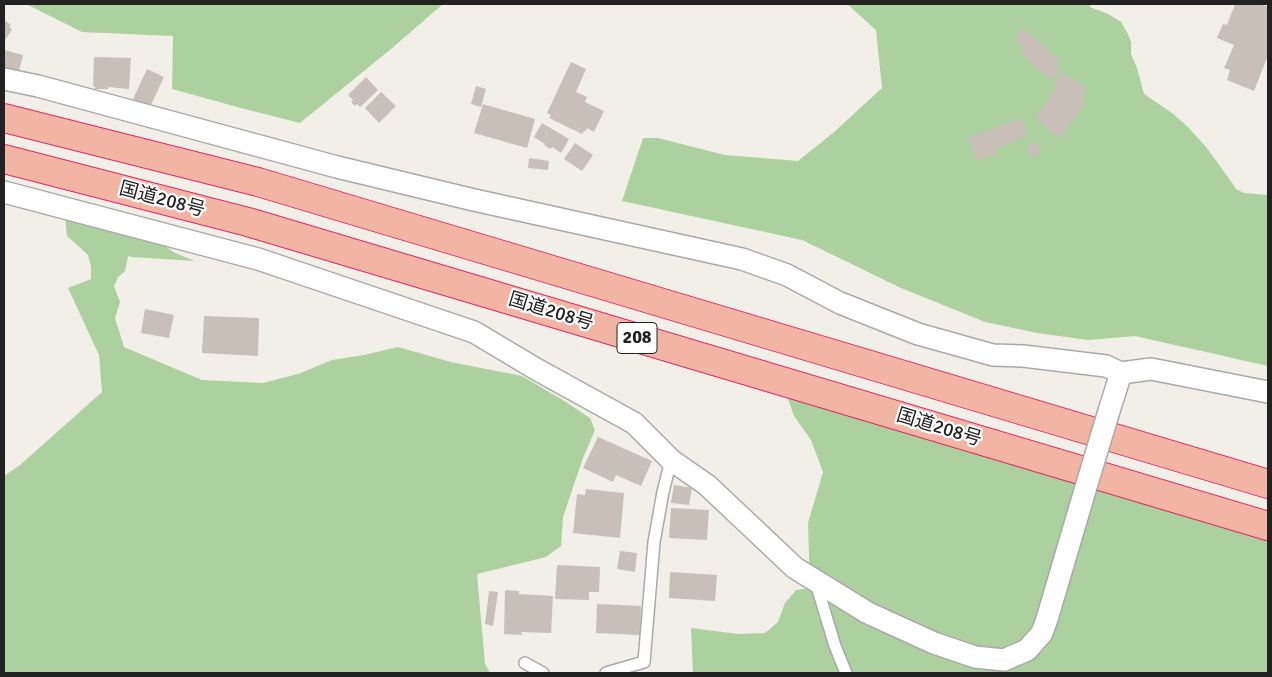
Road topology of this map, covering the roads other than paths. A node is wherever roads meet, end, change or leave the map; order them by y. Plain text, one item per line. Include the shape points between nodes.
1 (4, 79) edge
2 (4, 118) edge
3 (4, 158) edge
4 (4, 192) edge
5 (1121, 373) junction
6 (1268, 392) edge
7 (671, 460) junction
8 (1268, 484) edge
9 (1268, 526) edge
10 (815, 580) junction
11 (525, 663) dead end
12 (543, 673) edge
13 (606, 673) edge
14 (846, 673) edge

1 - 5 street via 337,167 742,259 787,275 840,303 918,334 993,355 1106,366
2 - 8 highway, 208 via 258,182
3 - 9 highway, 国道208号 / 208 via 248,222
4 - 7 street via 258,259 474,332 634,423
5 - 6 street via 1151,368
5 - 10 street, bridge via 1047,619 1042,633 1027,650 1004,660 975,657 934,643 868,613
7 - 10 street via 707,485 795,568
7 - 13 lane via 654,542 644,662
10 - 14 lane via 834,646
11 - 12 lane

